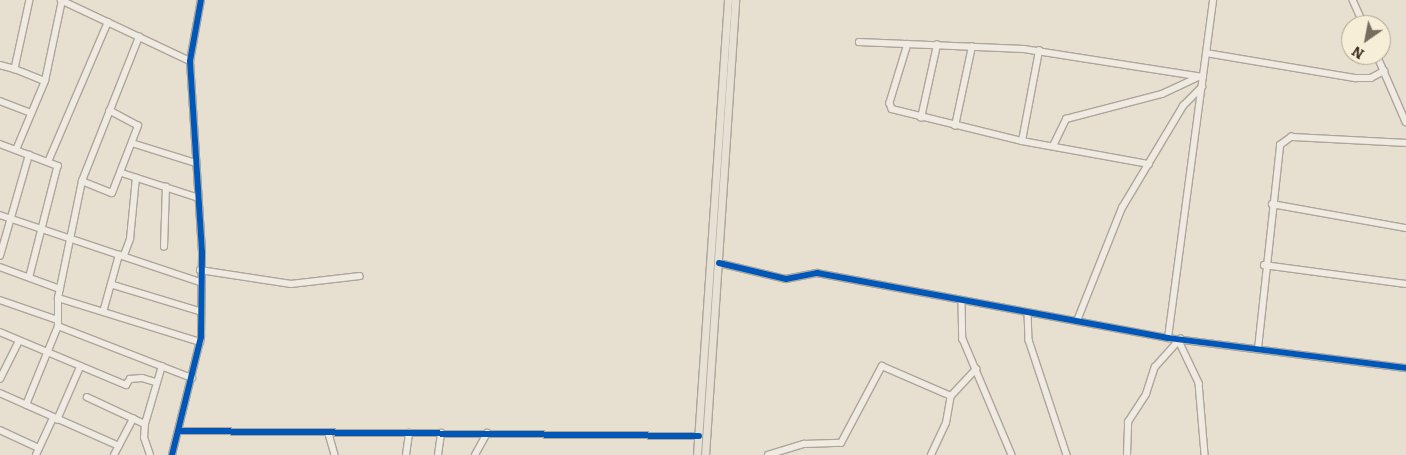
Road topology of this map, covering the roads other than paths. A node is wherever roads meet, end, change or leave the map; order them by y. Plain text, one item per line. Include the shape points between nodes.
1 (30, 0) edge
2 (61, 0) edge
3 (200, 0) edge
4 (728, 0) edge
5 (735, 0) edge
6 (1213, 0) edge
7 (1353, 0) edge
8 (1360, 15) edge
9 (108, 22) junction
10 (139, 37) junction
11 (859, 42) dead end
12 (908, 44) junction
13 (938, 45) junction
14 (972, 47) junction
15 (1040, 51) junction
16 (1206, 53) junction
17 (190, 61) junction
18 (0, 65) edge
19 (1381, 65) edge
20 (15, 69) junction
21 (1384, 71) junction
22 (1201, 77) junction
23 (45, 82) junction
24 (1202, 87) junction
25 (0, 101) edge
26 (110, 111) junction
27 (31, 113) junction
28 (921, 118) junction
29 (1406, 122) edge
30 (955, 126) junction
31 (1022, 140) junction
32 (132, 143) junction
33 (1406, 143) edge
34 (0, 144) edge
35 (1053, 146) junction
36 (16, 150) junction
37 (29, 155) junction
38 (48, 162) junction
39 (196, 163) junction
40 (1149, 164) junction
41 (122, 173) junction
42 (136, 178) junction
43 (82, 181) junction
44 (166, 188) junction
45 (199, 198) junction
46 (1272, 204) junction
47 (0, 215) edge
48 (12, 219) junction
49 (41, 227) junction
50 (1406, 228) edge
51 (71, 238) junction
52 (164, 247) dead end
53 (121, 255) junction
54 (0, 256) edge
55 (719, 264) junction
56 (1264, 265) junction
57 (0, 267) edge
58 (200, 270) junction
59 (30, 276) junction
60 (360, 276) dead end
61 (200, 282) junction
62 (1406, 284) edge
63 (113, 285) junction
64 (60, 289) junction
65 (58, 298) junction
66 (0, 300) edge
67 (962, 300) junction
68 (104, 309) junction
69 (199, 311) junction
70 (1028, 312) junction
71 (55, 319) junction
72 (1077, 321) junction
73 (58, 326) junction
74 (0, 332) edge
75 (1168, 338) junction
76 (1180, 340) junction
77 (19, 341) junction
78 (200, 342) junction
79 (1258, 349) junction
80 (50, 352) junction
81 (162, 366) junction
82 (80, 367) junction
83 (976, 368) junction
84 (1406, 368) edge
85 (192, 378) junction
86 (0, 379) edge
87 (156, 382) junction
88 (0, 393) edge
89 (951, 396) junction
90 (87, 397) dead end
91 (26, 405) junction
92 (55, 419) junction
93 (133, 419) junction
94 (145, 424) junction
95 (0, 430) edge
96 (179, 432) junction
97 (409, 433) junction
98 (441, 433) junction
99 (487, 433) junction
100 (329, 434) junction
101 (699, 436) junction
102 (119, 446) junction
103 (39, 448) junction
104 (36, 455) edge
105 (114, 455) edge
106 (150, 455) edge
107 (172, 455) edge
108 (335, 455) edge
109 (406, 455) edge
110 (438, 455) edge
111 (475, 455) edge
112 (697, 455) edge
113 (705, 455) edge
114 (768, 455) edge
115 (931, 455) edge
116 (1012, 455) edge
117 (1067, 455) edge
118 (1128, 455) edge
119 (1205, 455) edge

1 - 20 street
2 - 9 street
2 - 23 street
3 - 17 street
4 - 101 main road
5 - 55 main road
6 - 16 street
7 - 8 street
9 - 10 street
9 - 38 street
10 - 17 street
10 - 26 street
11 - 12 street
12 - 13 street
12 - 28 street via 890,107
13 - 14 street
13 - 28 street
14 - 15 street
14 - 30 street
15 - 22 street
15 - 31 street
16 - 21 street via 1356,78 1371,78
16 - 22 street
17 - 39 street
18 - 20 street
19 - 21 street
20 - 23 street
21 - 29 street
22 - 24 street
22 - 35 street via 1162,94 1066,119
23 - 27 street
24 - 40 street via 1183,106
24 - 75 street
25 - 27 street
26 - 32 street via 138,126
26 - 43 street
27 - 36 street
28 - 30 street
30 - 31 street
31 - 35 street
32 - 39 street
32 - 41 street
33 - 46 street via 1284,139
34 - 36 street
35 - 40 street
36 - 37 street
37 - 38 street
37 - 48 street
38 - 49 street via 58,169
39 - 45 street
40 - 72 street via 1122,208
41 - 42 street
41 - 43 street via 112,193
42 - 44 street
42 - 53 street via 130,239
43 - 51 street
44 - 45 street
44 - 52 street
45 - 58 street
46 - 50 street
46 - 56 street
47 - 48 street
48 - 49 street
48 - 54 street
49 - 51 street
49 - 59 street
51 - 53 street
51 - 64 street
53 - 61 street
53 - 63 street
55 - 67 street via 786,279 817,273
55 - 113 main road
56 - 62 street
56 - 79 street
57 - 59 street
58 - 60 street via 291,284
58 - 61 street
59 - 64 street
61 - 69 street
63 - 68 street
63 - 69 street
64 - 65 street
65 - 68 street
65 - 71 street
66 - 71 street
67 - 70 street
67 - 83 street via 960,330
68 - 78 street
69 - 78 street
70 - 72 street
70 - 117 street via 1029,340
71 - 73 street
72 - 75 street
73 - 80 street
73 - 81 street
74 - 77 street
75 - 76 street
76 - 79 street
76 - 118 street via 1155,366 1146,394 1128,422
76 - 119 street via 1199,383
77 - 80 street
77 - 86 street
78 - 85 street
79 - 84 street
80 - 82 street
80 - 91 street
81 - 85 street
81 - 87 street
82 - 87 street via 126,385 130,379
82 - 92 street
83 - 89 street
83 - 116 street
85 - 96 street
87 - 94 street
88 - 91 street
89 - 114 street via 882,366 841,443 804,444
89 - 115 street via 946,424
90 - 93 street
91 - 92 street
92 - 102 street
92 - 103 street
93 - 94 street
93 - 102 street
94 - 106 street
95 - 103 street
96 - 100 street
96 - 107 street
97 - 98 street
97 - 100 street
97 - 109 street
98 - 99 street
98 - 110 street
99 - 101 street
99 - 111 street
100 - 108 street
101 - 112 main road
102 - 105 street
103 - 104 street

